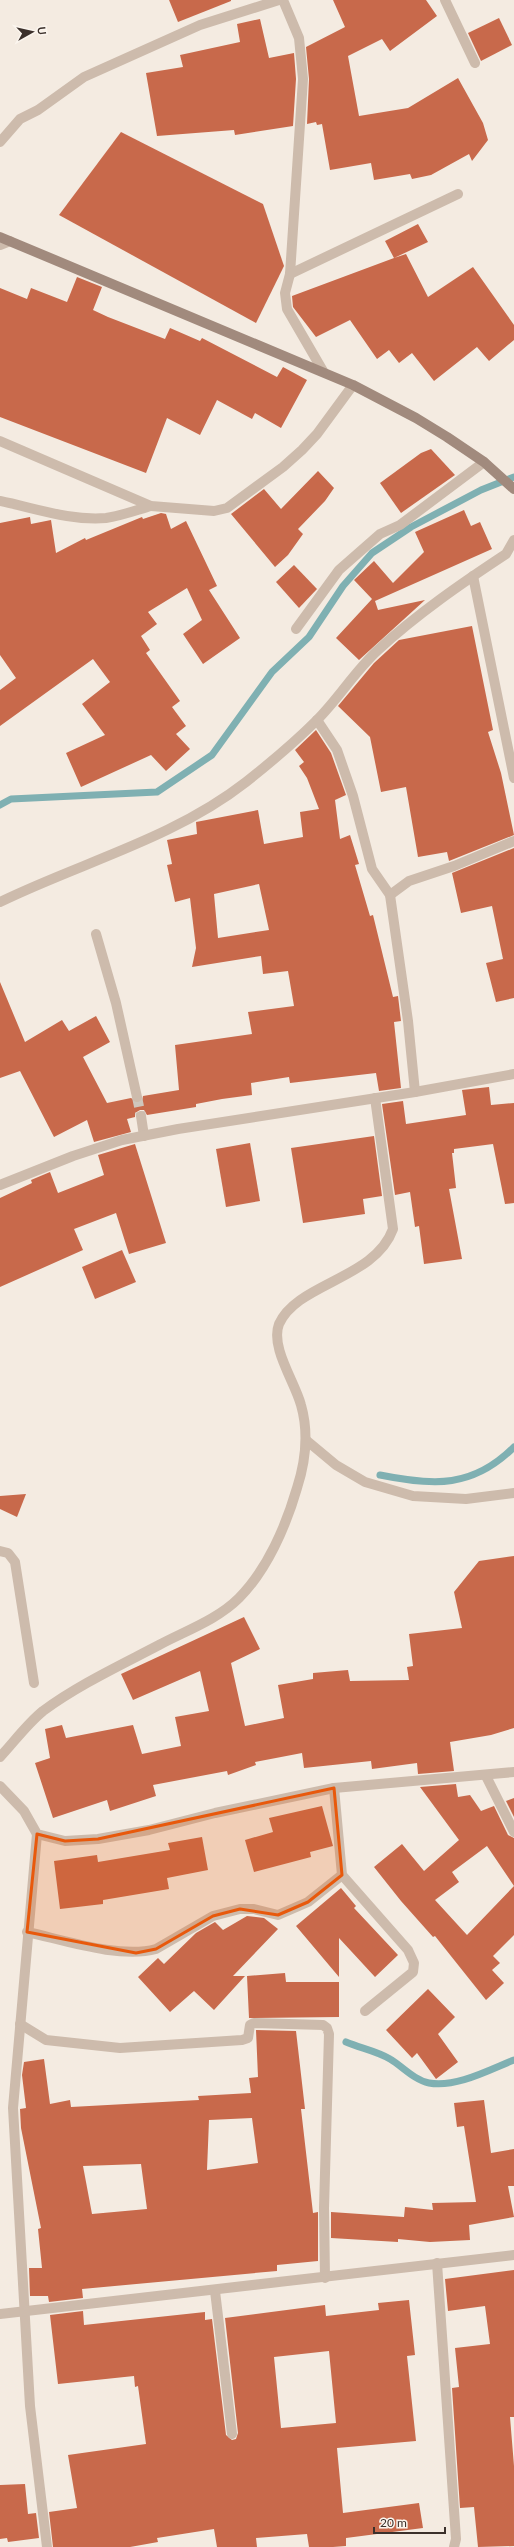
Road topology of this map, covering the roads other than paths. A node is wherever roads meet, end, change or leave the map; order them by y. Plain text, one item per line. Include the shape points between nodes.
1 (280, 0) edge
2 (283, 0) edge
3 (445, 0) edge
4 (475, 63) dead end
5 (0, 142) edge
6 (458, 194) dead end
7 (0, 237) edge
8 (10, 241) junction
9 (0, 245) edge
10 (290, 274) junction
11 (323, 371) junction
12 (353, 385) junction
13 (0, 441) edge
14 (488, 466) junction
15 (514, 488) edge
16 (0, 501) edge
17 (151, 506) junction
18 (514, 540) edge
19 (473, 576) junction
20 (296, 629) dead end
21 (317, 720) junction
22 (514, 778) edge
23 (514, 841) edge
24 (390, 895) junction
25 (0, 902) edge
26 (96, 934) dead end
27 (514, 1074) edge
28 (415, 1092) junction
29 (137, 1097) tunnel mouth
30 (374, 1098) junction
31 (141, 1116) tunnel mouth
32 (144, 1136) junction
33 (0, 1185) edge
34 (306, 1440) junction
35 (514, 1493) edge
36 (0, 1551) edge
37 (34, 1683) dead end
38 (0, 1757) edge
39 (514, 1772) edge
40 (486, 1776) junction
41 (0, 1786) edge
42 (334, 1788) junction
43 (514, 1832) edge
44 (37, 1834) junction
45 (342, 1875) junction
46 (27, 1932) junction
47 (365, 2011) dead end
48 (20, 2024) junction
49 (514, 2255) edge
50 (437, 2263) junction
51 (325, 2278) junction
52 (215, 2291) junction
53 (24, 2312) junction
54 (0, 2314) edge
55 (232, 2434) dead end
56 (47, 2547) edge
57 (454, 2547) edge

1 - 5 street via 200,25 84,77 38,110 20,119
2 - 10 street via 299,38 303,80
3 - 4 street
6 - 10 street
7 - 8 street
8 - 9 street
8 - 11 street
10 - 11 street via 285,293 287,309
11 - 12 street
12 - 14 street via 416,418
12 - 17 street via 302,450 227,508 206,511
13 - 17 street
14 - 15 street
14 - 20 street via 400,525 380,534 339,570
16 - 17 street via 72,517 90,518 108,517
18 - 19 street via 506,554
19 - 21 street via 379,649 352,676
19 - 22 street
21 - 24 street via 337,750 354,796 372,869
21 - 25 street via 246,782 185,823
23 - 24 street via 454,866 409,881
24 - 28 street
26 - 29 street via 116,1003
27 - 28 street
28 - 30 street
30 - 32 street
30 - 34 street via 392,1215 393,1229 389,1240 353,1272 290,1309 284,1315 277,1333 286,1368 301,1404
31 - 32 street
32 - 33 street via 73,1156
34 - 35 street via 336,1465 365,1482 413,1496 466,1499
34 - 38 street via 305,1461 286,1522 256,1578 238,1600 206,1621 160,1644 43,1712
36 - 37 street via 8,1553 15,1562
39 - 40 street
40 - 42 street
40 - 43 street
41 - 44 street via 24,1811
42 - 44 street via 98,1839 65,1840
42 - 45 street
44 - 46 street
45 - 46 street via 308,1902 278,1915 254,1909 240,1909 213,1916 147,1952 124,1952
45 - 47 street via 408,1950 414,1963 413,1972
46 - 48 street
48 - 51 street via 46,2040 120,2048 242,2040 248,2038 250,2025 254,2023 323,2025 327,2028 329,2034 324,2208
48 - 53 street via 13,2108
49 - 50 street
50 - 51 street
50 - 57 street via 456,2533
51 - 52 street
52 - 53 street
52 - 55 street
53 - 54 street
53 - 56 street via 30,2406

